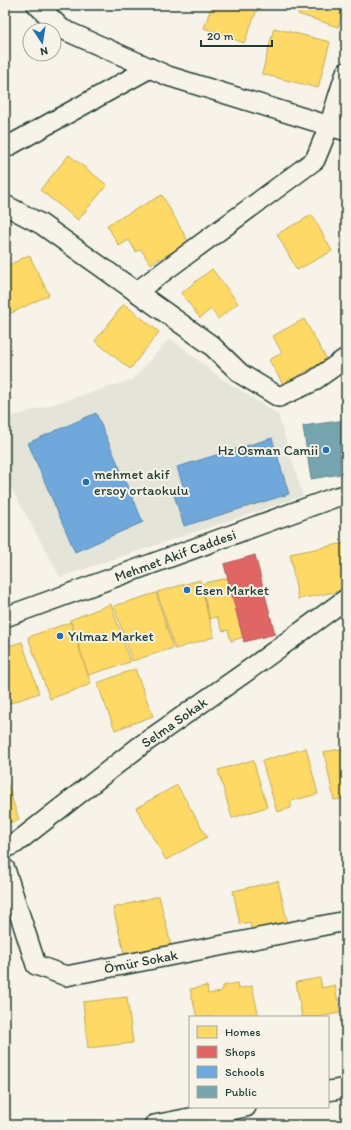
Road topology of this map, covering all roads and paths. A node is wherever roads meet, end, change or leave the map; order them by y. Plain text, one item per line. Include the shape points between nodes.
1 (37, 5) edge
2 (150, 68) junction
3 (346, 72) edge
4 (337, 128) edge
5 (5, 148) edge
6 (5, 204) edge
7 (136, 292) junction
8 (346, 358) edge
9 (346, 495) edge
10 (346, 599) edge
11 (5, 617) edge
12 (5, 848) edge
13 (5, 869) edge
14 (346, 921) edge
15 (346, 1088) edge
16 (329, 1091) edge
17 (241, 1108) edge
18 (154, 1125) edge

1 - 2 street via 62,29
2 - 4 street via 168,76
2 - 5 street
3 - 4 street
4 - 7 street via 315,160
6 - 7 street via 41,224
7 - 8 street via 211,345 241,374 279,398 312,382
9 - 11 street, Mehmet Akif Caddesi
10 - 12 street, Selma Sokak via 140,746 16,843
13 - 14 street, Ömür Sokak via 36,964 66,976
15 - 16 street
17 - 18 street

